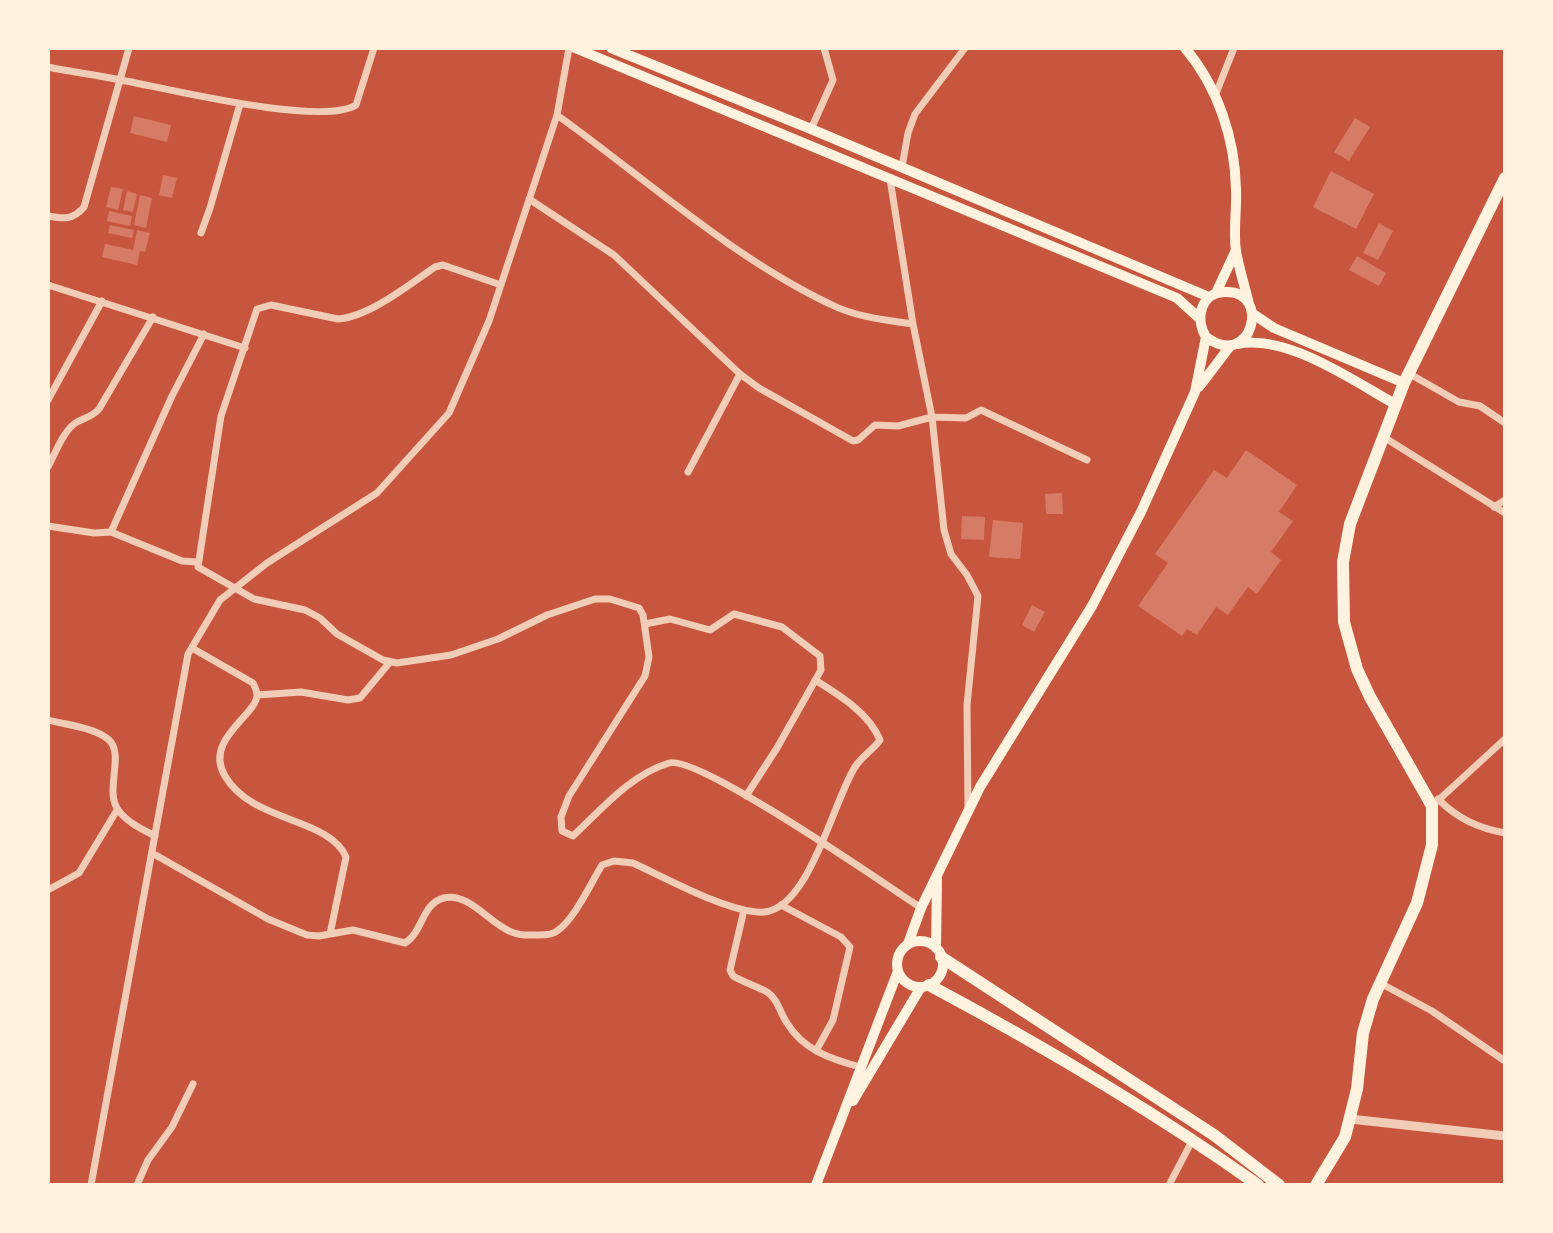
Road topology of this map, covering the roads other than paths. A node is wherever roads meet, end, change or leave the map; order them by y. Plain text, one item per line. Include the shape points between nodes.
1 (129, 48) edge
2 (374, 48) edge
3 (572, 48) edge
4 (611, 48) edge
5 (824, 48) edge
6 (965, 48) edge
7 (1185, 48) edge
8 (1234, 48) edge
9 (624, 51) edge
10 (48, 67) edge
11 (118, 79) junction
12 (1215, 96) junction
13 (240, 104) junction
14 (557, 115) junction
15 (811, 129) junction
16 (902, 167) junction
17 (1505, 178) edge
18 (890, 179) junction
19 (529, 199) junction
20 (48, 216) edge
21 (201, 233) dead end
22 (1236, 250) junction
23 (48, 285) edge
24 (501, 285) junction
25 (1213, 295) junction
26 (102, 301) junction
27 (1251, 310) junction
28 (153, 317) junction
29 (1199, 318) junction
30 (913, 324) junction
31 (204, 334) junction
32 (1206, 337) junction
33 (1233, 345) junction
34 (245, 348) junction
35 (740, 374) junction
36 (1406, 378) junction
37 (1195, 392) junction
38 (48, 400) edge
39 (1395, 404) junction
40 (932, 417) junction
41 (1505, 423) edge
42 (1382, 436) junction
43 (1087, 460) dead end
44 (48, 467) edge
45 (688, 472) dead end
46 (1505, 500) edge
47 (1494, 507) junction
48 (1505, 513) edge
49 (48, 526) edge
50 (111, 532) junction
51 (197, 562) junction
52 (235, 588) junction
53 (645, 624) junction
54 (192, 648) junction
55 (390, 662) junction
56 (815, 680) junction
57 (257, 695) junction
58 (48, 720) edge
59 (1505, 739) edge
60 (746, 796) junction
61 (1435, 802) junction
62 (117, 810) junction
63 (968, 812) junction
64 (1505, 833) edge
65 (155, 836) junction
66 (824, 843) junction
67 (152, 853) junction
68 (937, 877) junction
69 (48, 890) edge
70 (781, 905) junction
71 (921, 908) junction
72 (744, 910) junction
73 (330, 934) junction
74 (908, 944) junction
75 (938, 953) junction
76 (898, 971) junction
77 (1380, 983) junction
78 (925, 986) junction
79 (816, 1051) junction
80 (1505, 1061) edge
81 (860, 1067) junction
82 (193, 1084) dead end
83 (1350, 1119) junction
84 (842, 1120) junction
85 (1505, 1136) edge
86 (1193, 1139) junction
87 (91, 1185) edge
88 (137, 1185) edge
89 (816, 1185) edge
90 (1169, 1185) edge
91 (1258, 1185) edge
92 (1279, 1185) edge
93 (1316, 1185) edge

1 - 11 street
2 - 13 street via 359,99 349,109 313,112
3 - 14 street
3 - 18 main road
4 - 9 main road
5 - 15 street via 833,80
6 - 16 street via 915,114
7 - 12 main road
8 - 12 street
9 - 15 main road
10 - 11 street
11 - 13 street
11 - 20 street via 84,207 76,216
12 - 22 main road via 1232,145
13 - 21 street
14 - 19 street
14 - 30 street via 786,279 831,305
15 - 16 main road
16 - 25 main road
17 - 36 highway
18 - 29 main road via 1177,298
18 - 30 street
19 - 24 street
19 - 35 street via 614,255
22 - 25 main road
22 - 27 main road
23 - 26 street
24 - 34 street via 443,265 347,318 263,306 254,314
24 - 52 street via 449,413 377,493
25 - 27 main road via 1235,293
25 - 29 main road
26 - 28 street
26 - 38 street
27 - 33 main road via 1249,332
27 - 36 main road via 1274,328
28 - 31 street
28 - 44 street via 99,409 76,422
29 - 32 main road
30 - 40 street
31 - 34 street
31 - 50 street
32 - 33 main road
32 - 37 main road
33 - 37 main road
33 - 39 main road via 1284,348
34 - 51 street via 221,416
35 - 40 street via 853,441 875,425 898,426
35 - 45 street
36 - 39 highway
36 - 41 street via 1480,406
37 - 63 main road via 1092,606
39 - 42 highway
40 - 43 street via 966,418 986,411
40 - 63 street via 944,530 951,554 978,596 967,705
42 - 47 street
42 - 61 highway via 1350,524 1343,562 1344,622 1370,697
46 - 47 street
47 - 48 street
49 - 50 street
50 - 51 street
51 - 52 street via 203,571
52 - 54 street via 220,600
52 - 55 street via 254,599 305,610
53 - 55 street via 639,608 595,599 451,655
53 - 56 street via 670,619 710,630 734,614 782,627 820,656
53 - 60 street via 645,676 569,796 562,831 573,836 632,781 672,761 697,767
54 - 57 street via 253,683
54 - 65 street
55 - 57 street via 360,698 301,692
56 - 60 street
56 - 66 street via 853,707 880,740 855,767
57 - 73 street via 229,731 221,755 223,774 260,810 341,846 346,857
58 - 62 street via 110,740
59 - 61 street
60 - 66 street
61 - 64 street via 1467,822
61 - 77 highway via 1424,881
62 - 65 street
62 - 69 street via 79,873
63 - 68 main road
65 - 67 street
66 - 70 street
66 - 71 street
67 - 73 street via 268,919 307,935
67 - 87 street
68 - 71 main road
68 - 75 main road
70 - 72 street via 761,913
70 - 79 street via 850,947 833,1020
71 - 74 main road
72 - 73 street via 633,863 614,861 602,865 568,919 549,934 513,933 452,897 430,905 405,943 353,930
72 - 79 street via 733,976 768,993 788,1025
74 - 75 main road via 927,943
74 - 76 main road via 898,956
75 - 78 main road via 941,973
75 - 92 highway via 1214,1135
76 - 78 main road via 907,983
76 - 81 main road
77 - 80 street
77 - 83 highway via 1363,1033
78 - 84 main road
78 - 86 highway via 1089,1073
79 - 81 street
81 - 84 main road
82 - 88 street
83 - 85 street
83 - 93 highway
84 - 89 main road
86 - 90 street
86 - 91 highway

